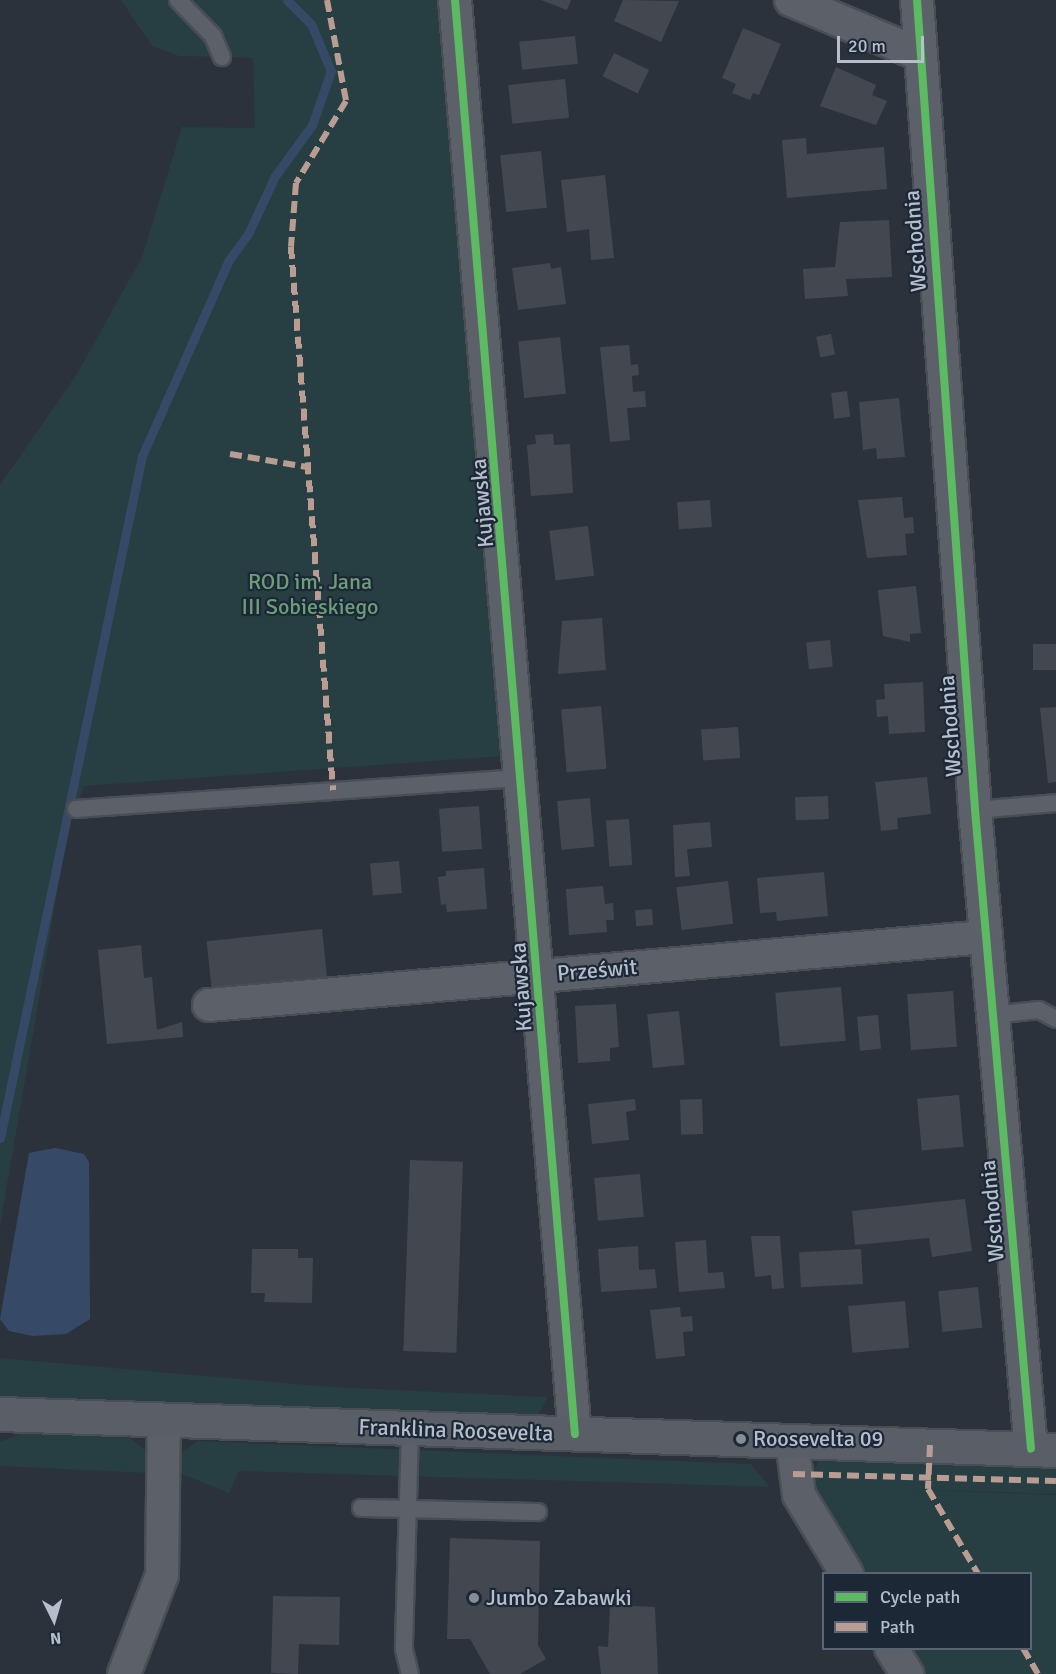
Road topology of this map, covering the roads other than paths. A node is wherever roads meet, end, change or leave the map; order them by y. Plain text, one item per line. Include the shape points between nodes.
1 (178, 0) edge
2 (455, 0) edge
3 (791, 0) edge
4 (917, 0) edge
5 (919, 54) junction
6 (222, 57) dead end
7 (524, 778) junction
8 (1056, 803) edge
9 (76, 809) dead end
10 (975, 810) junction
11 (985, 937) junction
12 (538, 975) junction
13 (209, 1005) dead end
14 (994, 1015) junction
15 (1056, 1019) edge
16 (0, 1414) edge
17 (164, 1420) junction
18 (410, 1429) junction
19 (575, 1434) junction
20 (792, 1441) junction
21 (1043, 1449) edge
22 (361, 1508) dead end
23 (406, 1510) junction
24 (538, 1512) dead end
25 (846, 1572) edge
26 (892, 1650) edge
27 (124, 1674) edge
28 (410, 1674) edge
29 (907, 1674) edge

1 - 6 lane via 213,36
2 - 7 street, Kujawska
3 - 5 street
4 - 5 street, Wschodnia
5 - 10 street, Wschodnia
7 - 9 lane
7 - 12 street, Kujawska
8 - 10 lane
10 - 11 street, Wschodnia
11 - 12 street, Prześwit
11 - 14 street, Wschodnia
12 - 13 street, Prześwit
12 - 19 street, Kujawska
14 - 15 lane via 1039,1010
14 - 21 street, Wschodnia
16 - 17 street, Franklina Roosevelta
17 - 18 street, Franklina Roosevelta
17 - 27 street via 162,1575
18 - 19 street, Franklina Roosevelta
18 - 23 lane
19 - 20 street, Franklina Roosevelta
20 - 21 street, Franklina Roosevelta
20 - 25 street via 800,1495
22 - 23 lane
23 - 24 lane
23 - 28 lane via 404,1649
26 - 29 street

